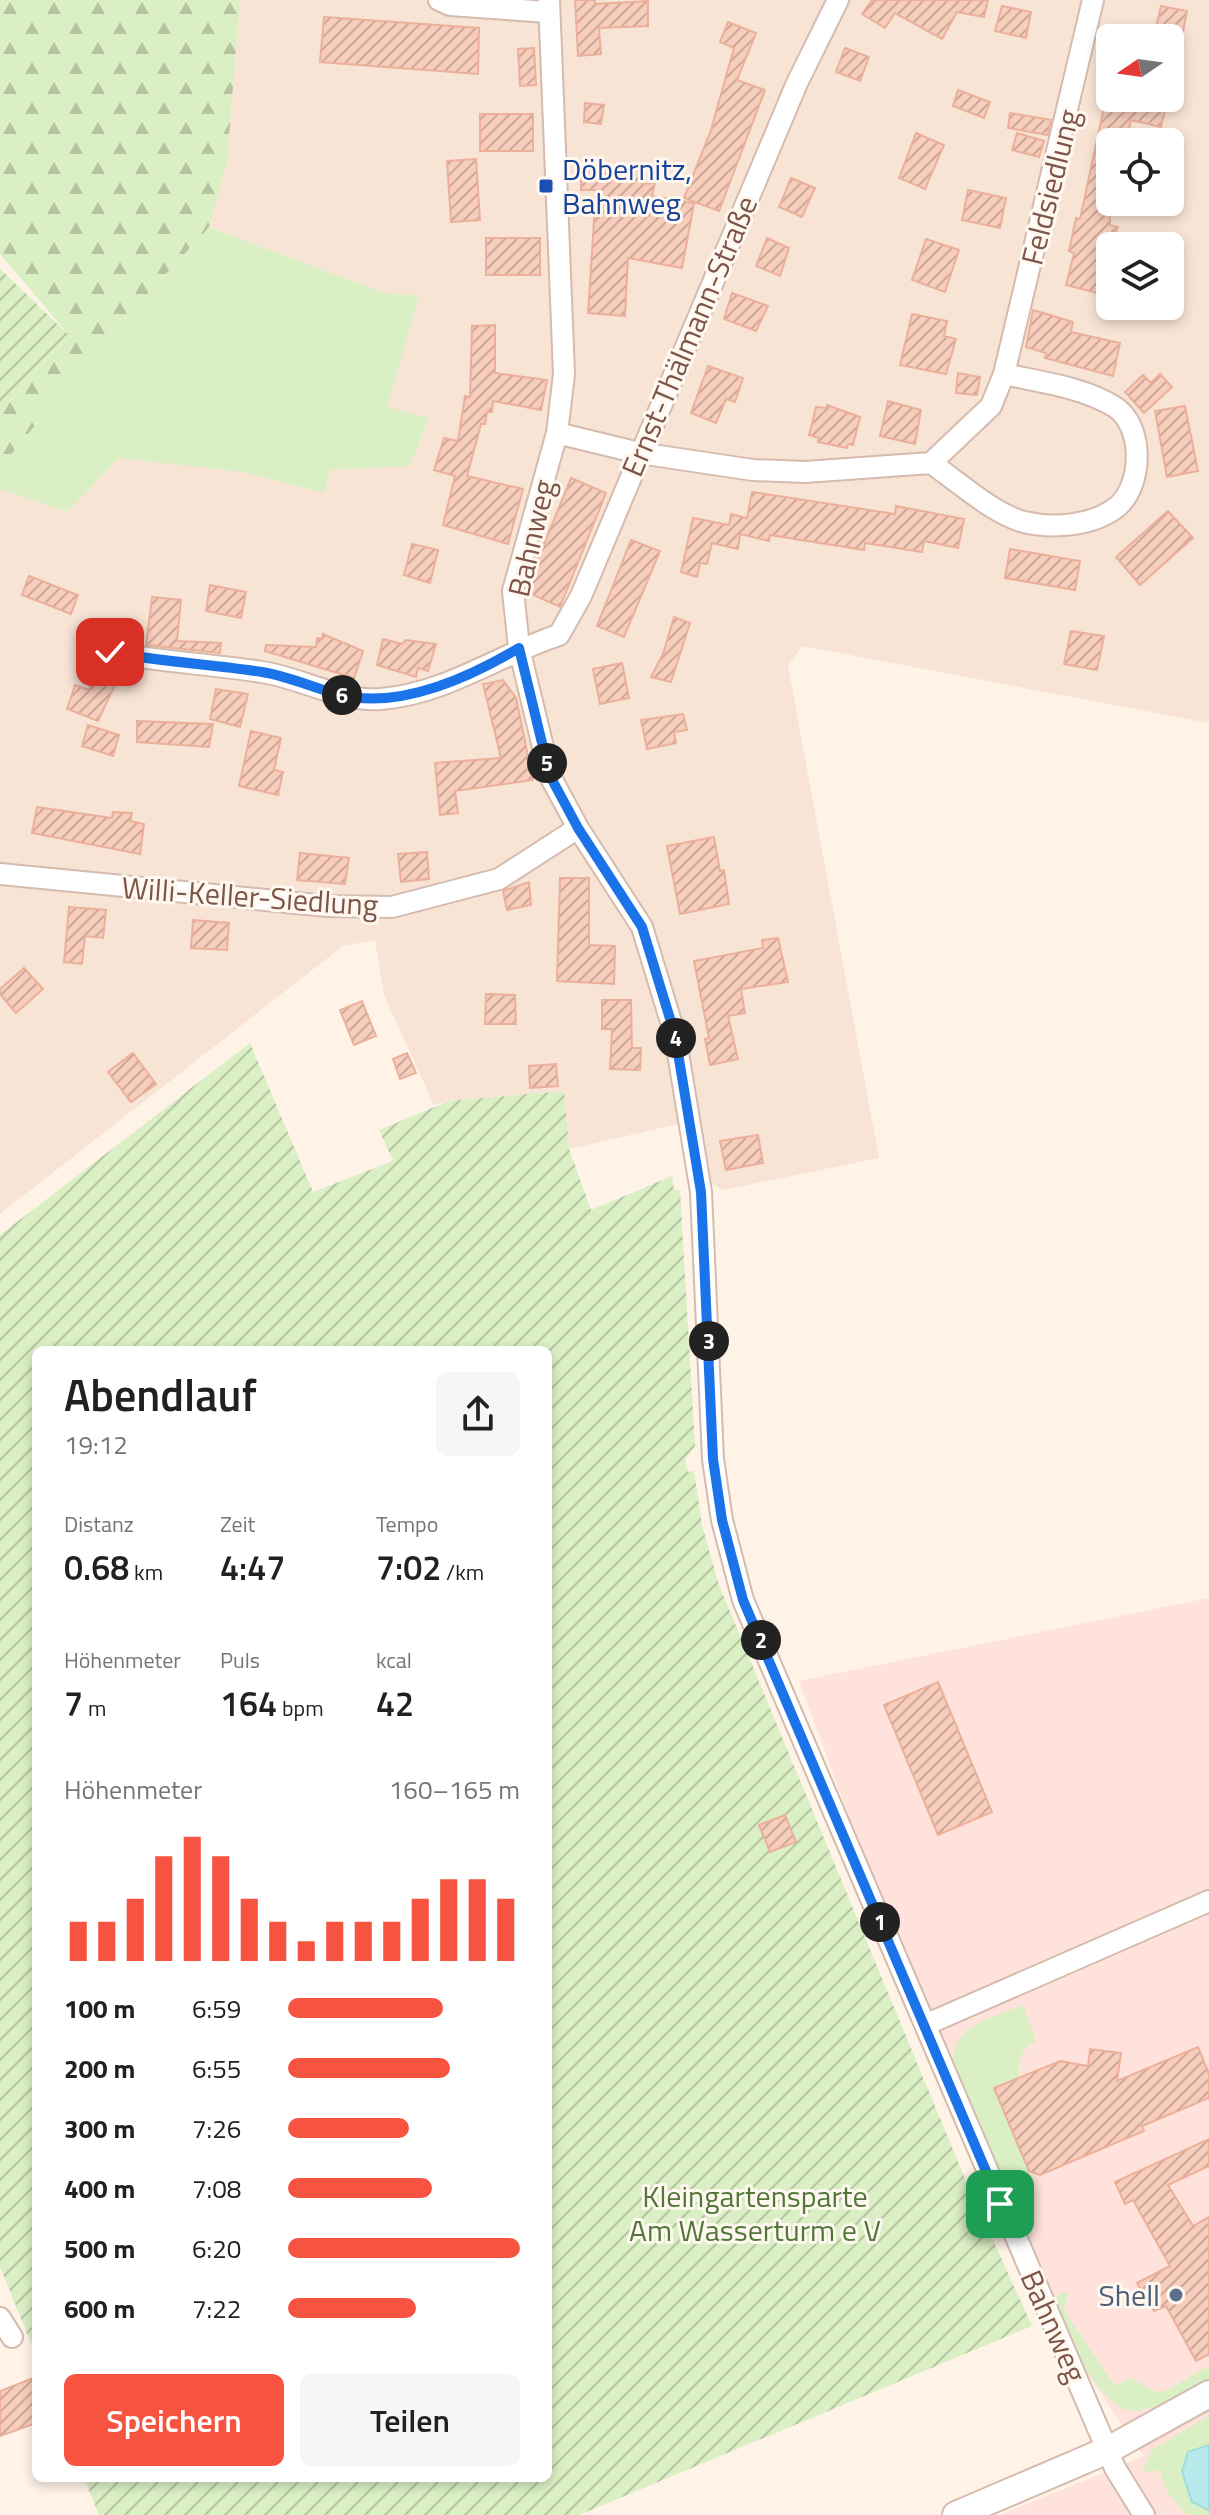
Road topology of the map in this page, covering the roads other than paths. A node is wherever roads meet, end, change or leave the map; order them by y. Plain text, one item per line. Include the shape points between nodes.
1 (439, 0) edge
2 (838, 0) edge
3 (1093, 0) edge
4 (548, 6) edge
5 (1004, 374) junction
6 (557, 433) junction
7 (639, 453) junction
8 (931, 463) junction
9 (519, 648) junction
10 (110, 652) dead end
11 (578, 828) junction
12 (0, 874) edge
13 (1209, 1901) edge
14 (925, 2025) junction
15 (0, 2318) edge
16 (12, 2337) dead end
17 (1209, 2394) edge
18 (1108, 2450) junction
19 (956, 2515) edge
20 (1144, 2515) edge

1 - 4 street via 450,5
2 - 7 street, Ernst-Thälmann-Straße via 797,83
3 - 5 street, Feldsiedlung
4 - 6 street, Bahnweg via 564,374
5 - 8 street, Feldsiedlung via 991,406
5 - 8 street via 1077,391 1116,408 1128,420 1137,456 1120,505 1067,525 1024,522
6 - 7 street
6 - 9 street, Bahnweg via 513,591
7 - 8 street via 780,472
7 - 9 street, Ernst-Thälmann-Straße via 581,596 559,635
9 - 10 street, Ernst-Thälmann-Straße via 482,670 381,699 347,696 265,672
9 - 11 street, Bahnweg via 550,776
11 - 12 street, Willi-Keller-Siedlung via 499,879 392,907 327,906
11 - 14 street, Bahnweg via 642,927 677,1043 701,1192 713,1459 743,1600
13 - 14 street
14 - 18 street, Bahnweg
15 - 16 street
17 - 18 street
18 - 19 street
18 - 20 street, Bahnweg

